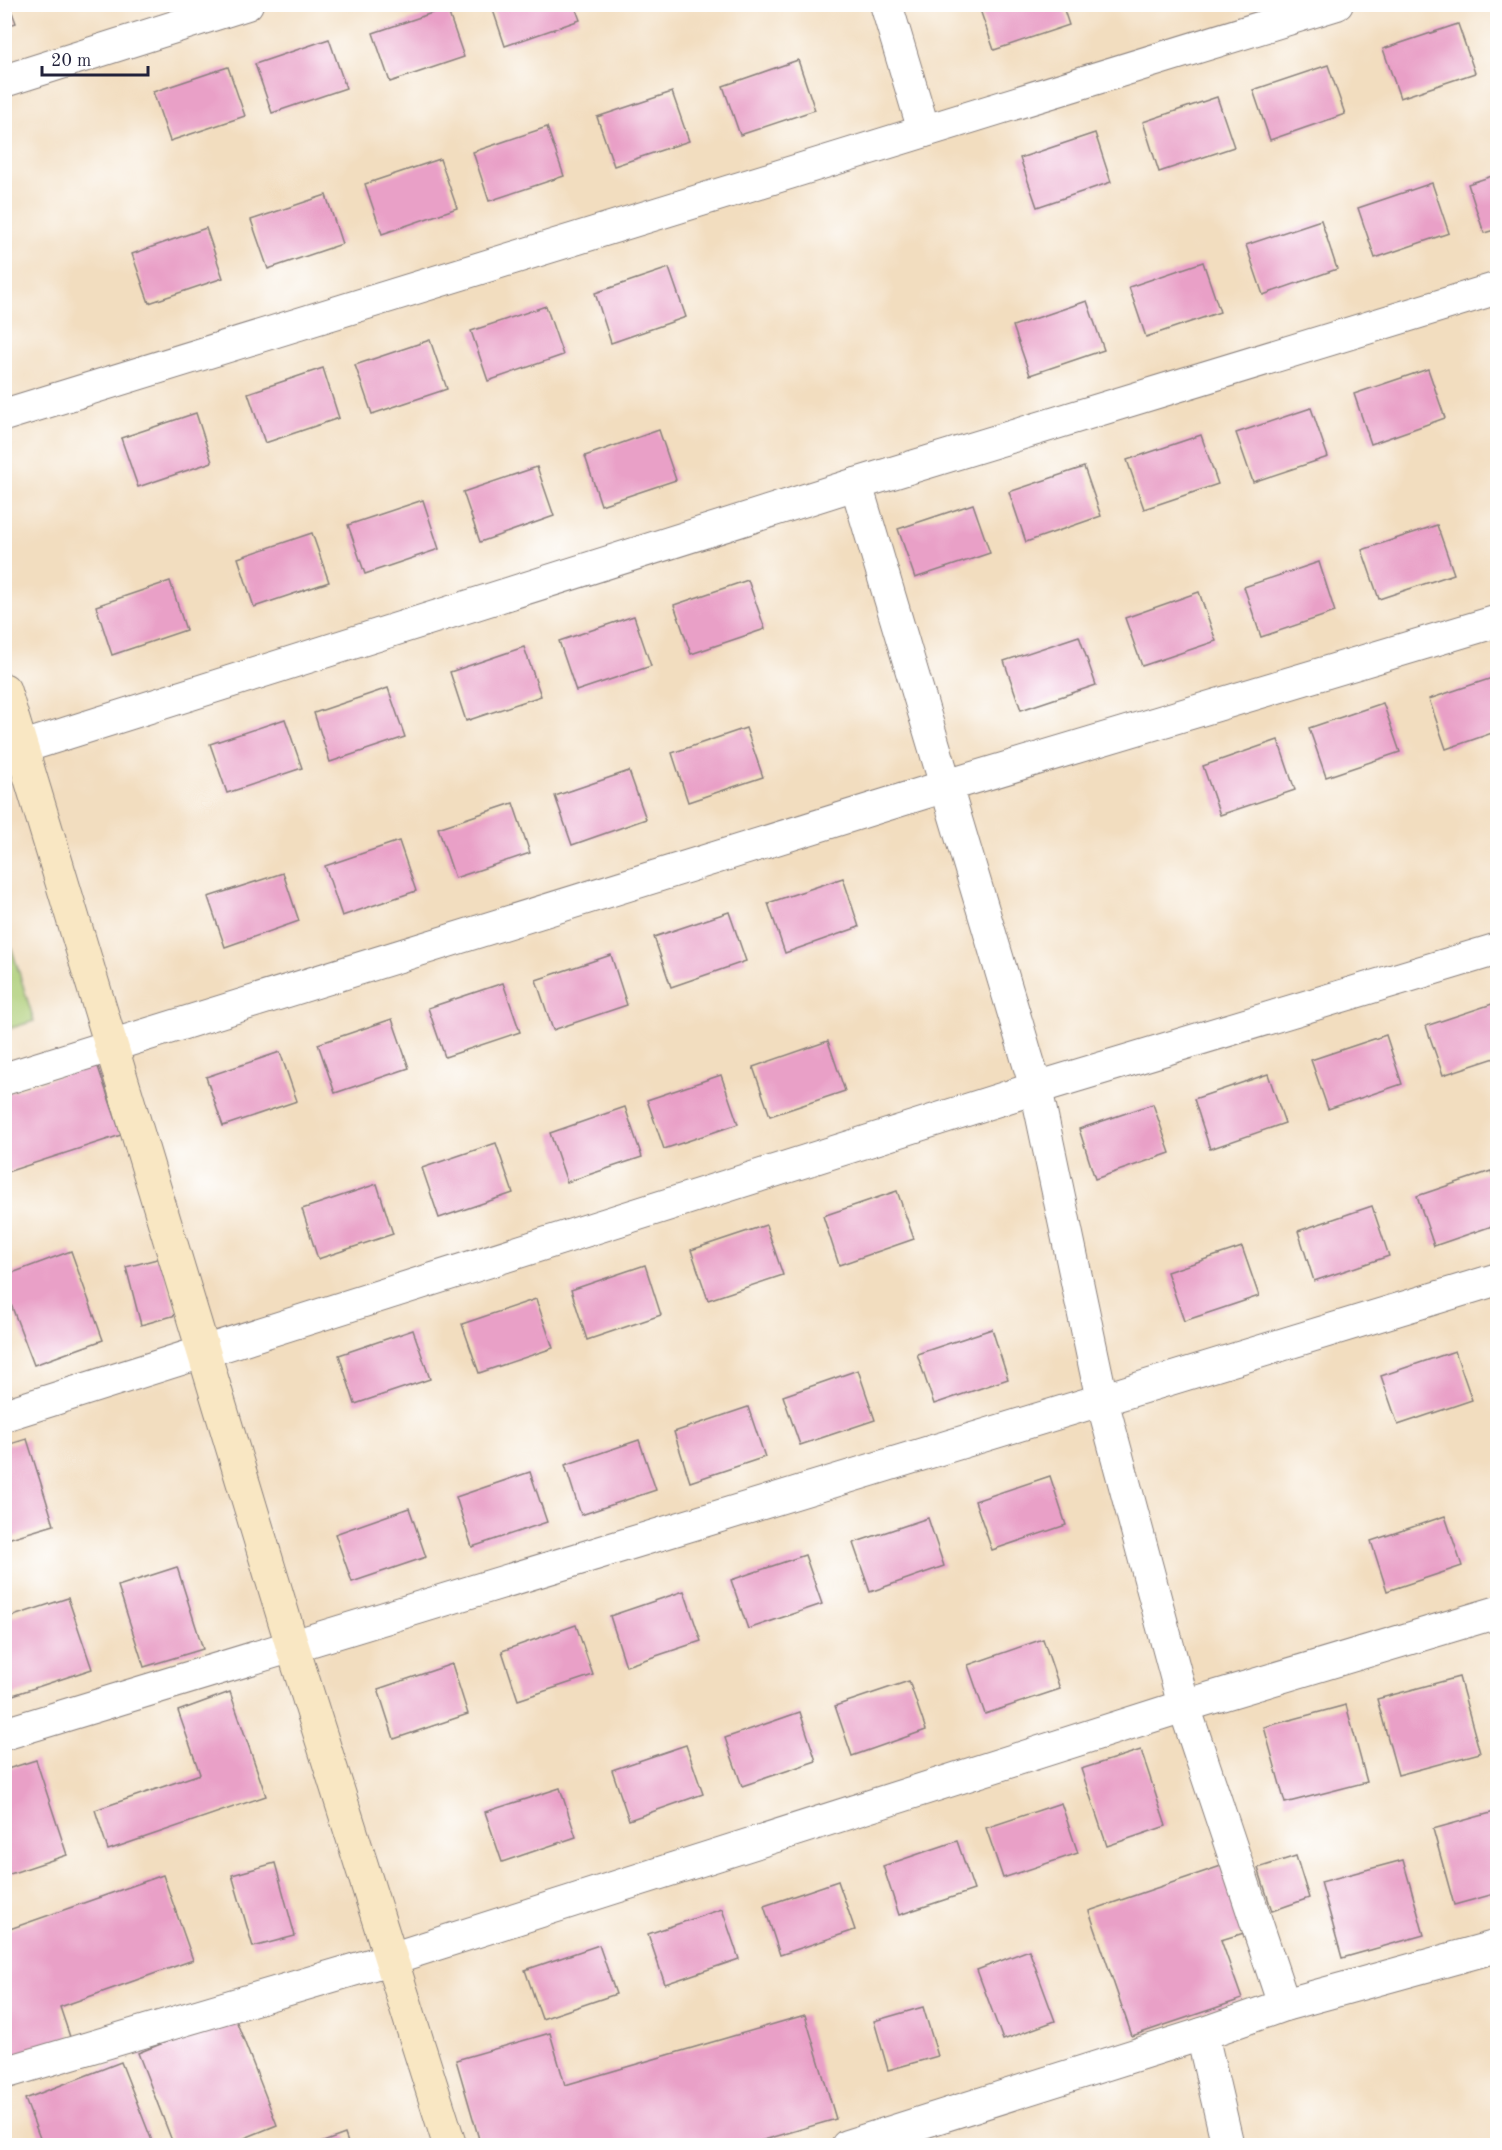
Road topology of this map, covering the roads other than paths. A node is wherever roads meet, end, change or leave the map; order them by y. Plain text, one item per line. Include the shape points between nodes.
1 (247, 4) edge
2 (886, 4) edge
3 (1337, 4) edge
4 (4, 81) edge
5 (924, 131) junction
6 (1497, 288) edge
7 (4, 415) edge
8 (856, 484) junction
9 (1497, 621) edge
10 (4, 690) edge
11 (23, 747) junction
12 (946, 786) junction
13 (1497, 949) edge
14 (111, 1046) junction
15 (4, 1079) edge
16 (1036, 1088) junction
17 (1497, 1279) edge
18 (203, 1352) junction
19 (1102, 1400) junction
20 (4, 1415) edge
21 (1497, 1612) edge
22 (292, 1645) junction
23 (1184, 1706) junction
24 (4, 1734) edge
25 (1497, 1946) edge
26 (390, 1959) junction
27 (1284, 2005) junction
28 (1202, 2034) junction
29 (4, 2073) edge
30 (450, 2145) edge
31 (846, 2145) edge
32 (1228, 2145) edge

1 - 4 street
2 - 5 street
3 - 5 street
5 - 7 street
6 - 8 street
8 - 11 street
8 - 12 street
9 - 12 street
10 - 11 street
11 - 14 street
12 - 14 street
12 - 16 street
13 - 16 street
14 - 15 street
14 - 18 street
16 - 18 street
16 - 19 street
17 - 19 street
18 - 20 street
18 - 22 street
19 - 22 street
19 - 23 street
21 - 23 street
22 - 24 street
22 - 26 street
23 - 26 street
23 - 27 street
25 - 27 street
26 - 29 street
26 - 30 street
27 - 28 street
28 - 31 street
28 - 32 street

